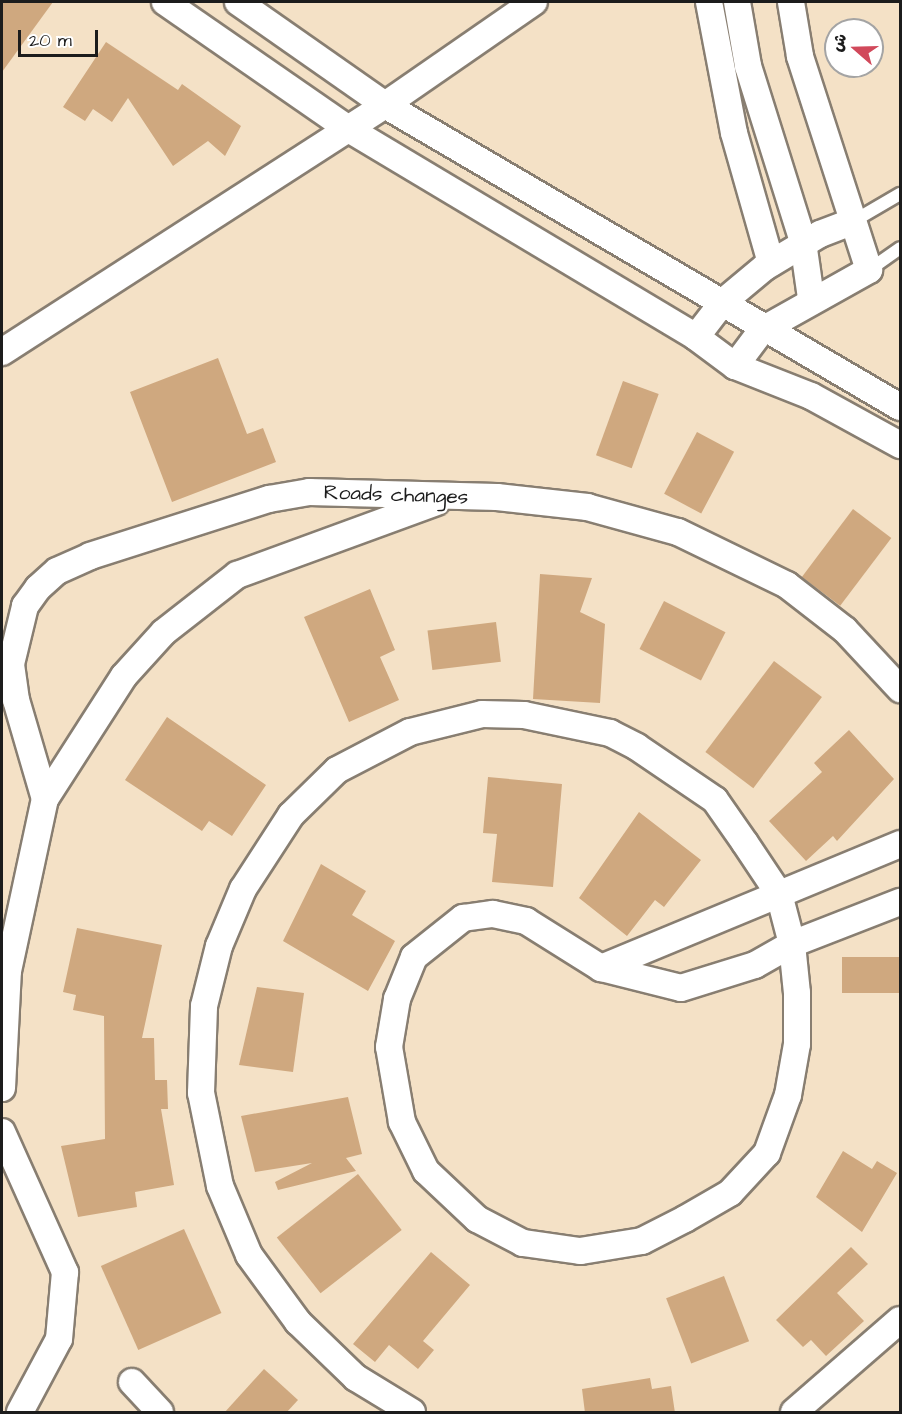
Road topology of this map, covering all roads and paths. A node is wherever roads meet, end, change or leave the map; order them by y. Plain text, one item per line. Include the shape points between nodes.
1 (165, 2) edge
2 (238, 2) edge
3 (534, 2) edge
4 (709, 2) edge
5 (737, 2) edge
6 (791, 2) edge
7 (386, 105) junction
8 (347, 128) junction
9 (900, 194) edge
10 (852, 222) junction
11 (803, 243) junction
12 (900, 248) edge
13 (771, 262) junction
14 (868, 270) junction
15 (811, 298) junction
16 (723, 302) junction
17 (762, 330) junction
18 (696, 337) junction
19 (2, 351) edge
20 (735, 366) junction
21 (900, 407) edge
22 (900, 445) edge
23 (445, 499) junction
24 (900, 689) edge
25 (45, 799) junction
26 (900, 844) edge
27 (778, 894) junction
28 (900, 902) edge
29 (792, 944) junction
30 (601, 968) junction
31 (2, 1088) edge
32 (2, 1132) edge
33 (900, 1320) edge
34 (132, 1382) dead end
35 (20, 1413) edge
36 (160, 1413) edge
37 (412, 1413) edge
38 (794, 1413) edge

1 - 8 street
2 - 7 street
3 - 7 street
4 - 13 street via 734,133
5 - 11 street via 748,66
6 - 10 street via 800,56
7 - 8 street
7 - 16 street
8 - 18 street
8 - 19 street
9 - 10 lane
10 - 11 street
10 - 14 street
11 - 13 street
11 - 15 street
12 - 14 lane
13 - 16 street
14 - 15 street
15 - 17 street
16 - 17 street
16 - 18 street
17 - 20 street
17 - 21 street
18 - 20 street
20 - 22 street via 811,396
23 - 24 street, Roads changes via 497,497 587,507 678,532 787,585 845,630
23 - 25 street via 237,575 164,632 124,676
23 - 25 street, Roads changes via 349,490 269,499 57,571 25,606 11,664 16,700
25 - 31 street via 8,971
26 - 27 street
27 - 29 street
27 - 30 street
27 - 37 street via 715,800 619,738 565,721 482,714 410,732 337,770 291,815 243,889 219,946 204,1006 201,1093 220,1186 249,1255 298,1322 356,1378
28 - 29 street
29 - 30 street via 755,965 681,988
29 - 30 street via 797,1044 788,1095 766,1154 730,1192 642,1241 580,1251 524,1243 477,1219 426,1171 402,1122 393,1083 389,1047 397,999 414,957 463,918 493,914 526,921
32 - 35 street via 65,1272 59,1339
33 - 38 street
34 - 36 street

